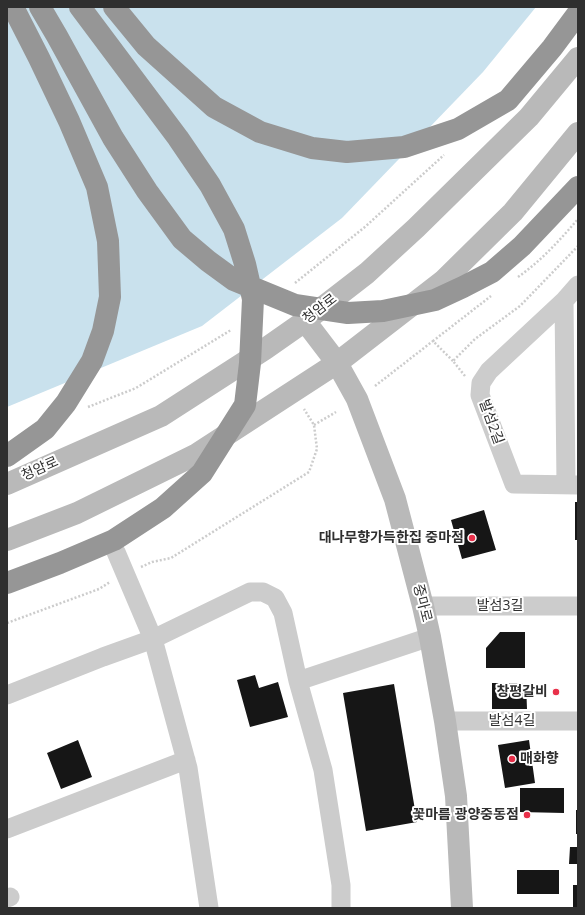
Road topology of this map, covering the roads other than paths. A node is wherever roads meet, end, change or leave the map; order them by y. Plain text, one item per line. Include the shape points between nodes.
1 (13, 7) edge
2 (40, 7) edge
3 (80, 7) edge
4 (114, 7) edge
5 (578, 13) edge
6 (578, 58) edge
7 (578, 133) edge
8 (578, 187) edge
9 (578, 286) edge
10 (564, 301) junction
11 (305, 321) junction
12 (337, 363) junction
13 (7, 456) edge
14 (7, 484) edge
15 (572, 484) edge
16 (7, 540) edge
17 (116, 552) dead end
18 (7, 583) edge
19 (423, 606) junction
20 (578, 606) edge
21 (430, 637) junction
22 (153, 639) junction
23 (298, 681) junction
24 (7, 695) edge
25 (445, 721) junction
26 (578, 721) edge
27 (186, 760) junction
28 (7, 828) edge
29 (209, 908) edge
30 (341, 908) edge
31 (462, 908) edge

1 - 13 highway, bridge via 69,121 97,187 108,241 110,297 103,331 92,361 66,403 45,429
2 - 8 highway, bridge via 113,138 147,191 182,238 234,280 295,305 348,313 383,311 434,300 492,272 522,246
3 - 18 highway, bridge via 178,138 210,185 234,229 253,299 245,405 202,472 163,508 114,540 60,564
4 - 5 highway, bridge via 146,46 214,107 260,132 312,148 347,152 404,147 458,129 508,100
6 - 11 main road, 청암로 via 529,117 416,228 367,272
7 - 12 main road via 513,212 443,281
9 - 10 street, 발섬2길
10 - 15 street
10 - 15 street, 발섬2길 via 489,371 481,383 480,395 514,484
11 - 12 main road, 중마로
11 - 14 main road, 청암로 via 161,416
12 - 16 main road via 197,454 77,514
12 - 19 main road, 중마로 via 358,399 395,499
17 - 22 street
19 - 20 street, 발섬3길
19 - 21 main road, 중마로
21 - 23 street
21 - 25 main road, 중마로
22 - 23 street via 250,592 263,592 275,598 283,614
22 - 24 street
22 - 27 street
23 - 30 street via 322,770 341,885
25 - 26 street, 발섬4길
25 - 31 main road, 중마로 via 456,796
27 - 28 street
27 - 29 street

